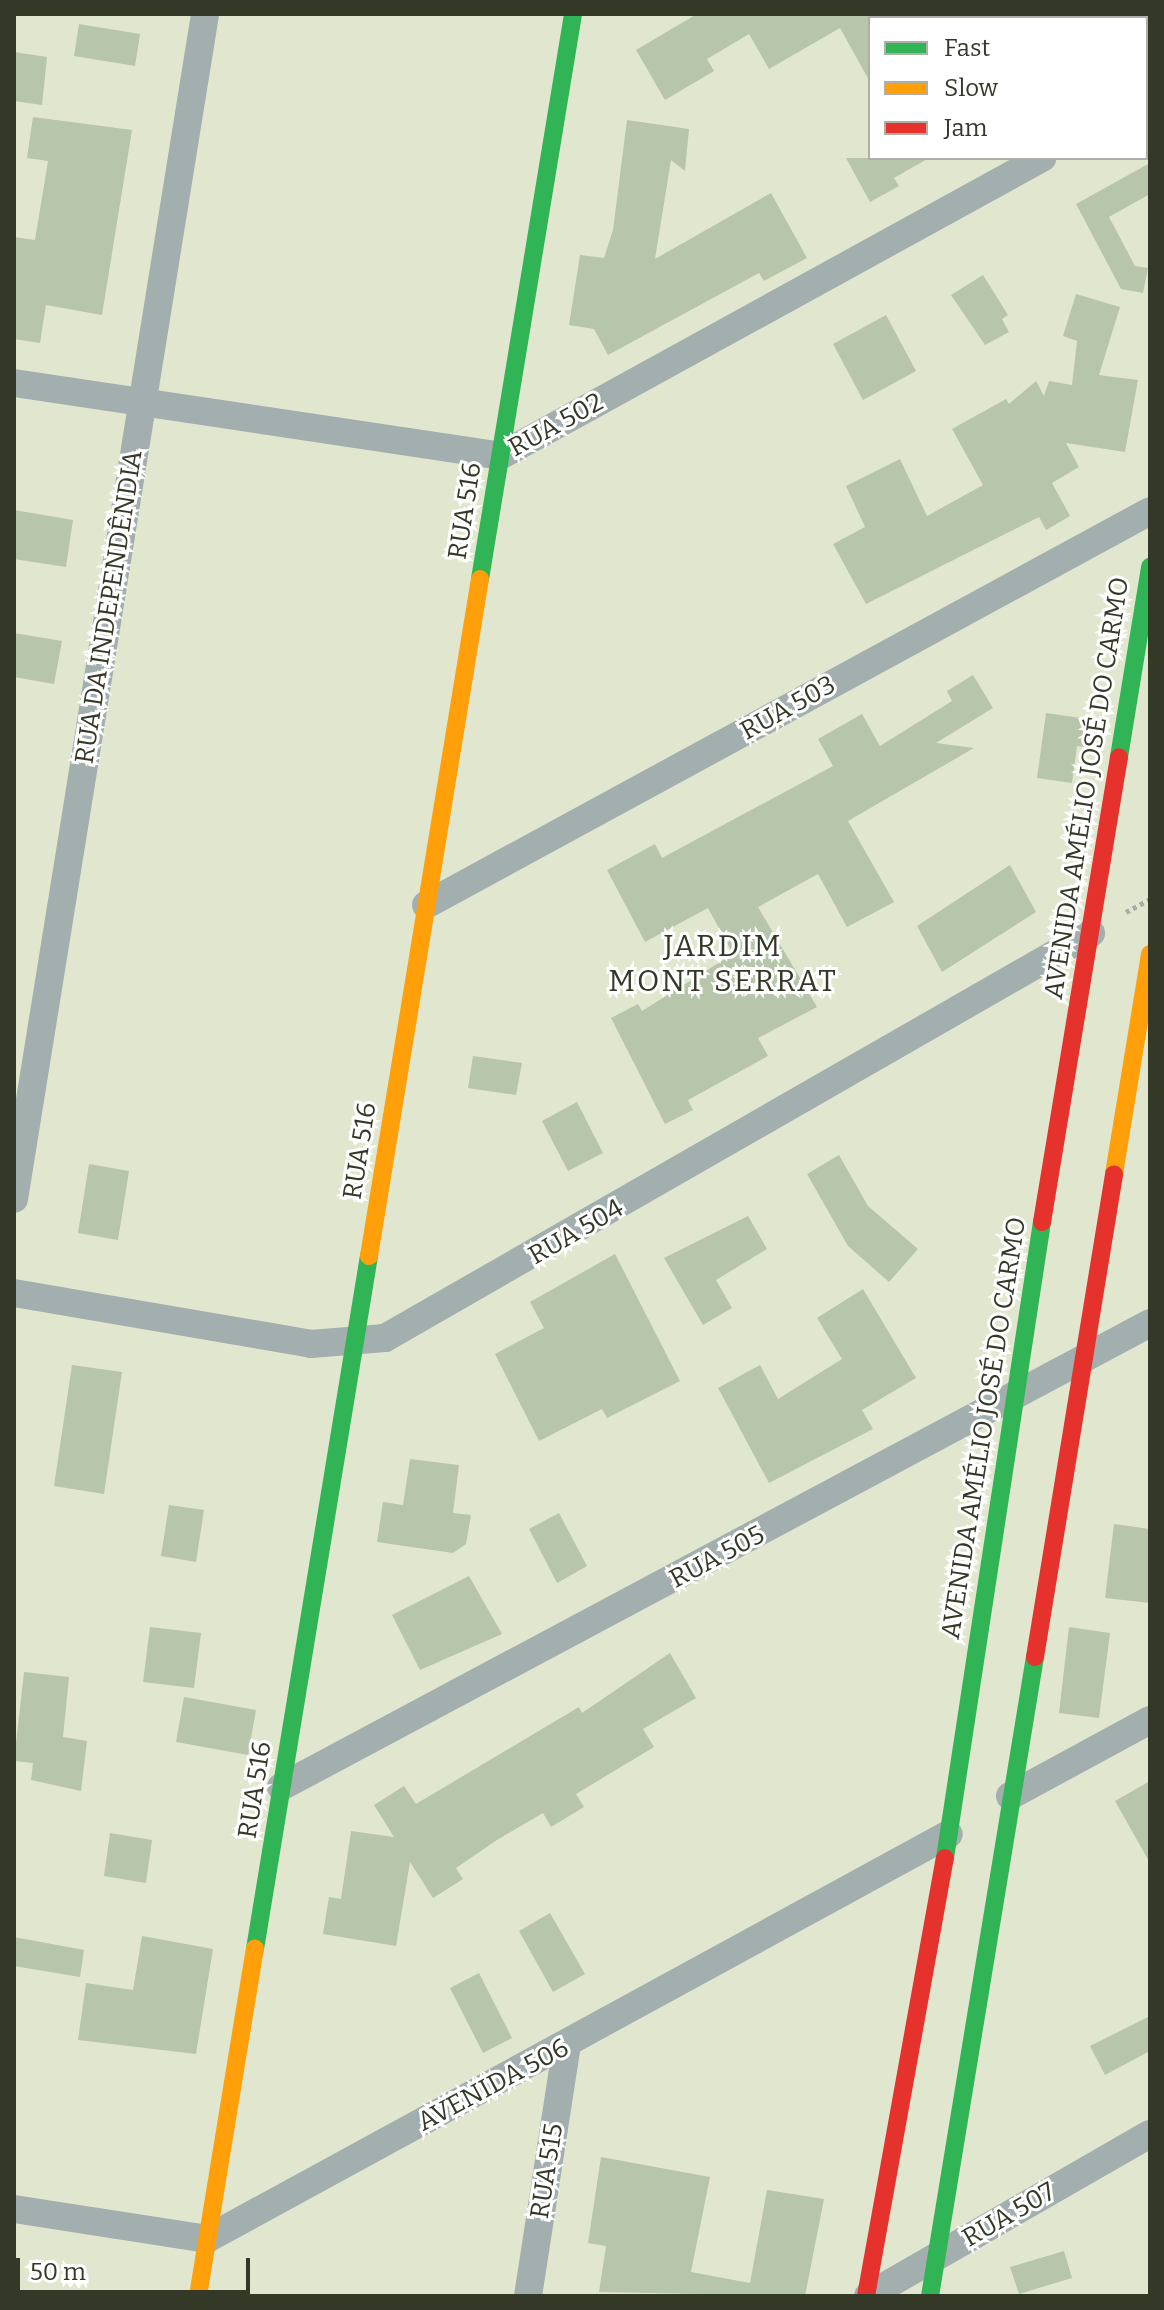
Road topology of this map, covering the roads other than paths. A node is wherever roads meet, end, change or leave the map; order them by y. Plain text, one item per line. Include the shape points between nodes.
1 (205, 14) edge
2 (573, 14) edge
3 (1038, 160) edge
4 (14, 383) edge
5 (142, 402) junction
6 (500, 456) junction
7 (1150, 511) edge
8 (1150, 567) edge
9 (426, 905) junction
10 (1091, 933) junction
11 (1150, 954) edge
12 (14, 1199) edge
13 (14, 1293) edge
14 (1150, 1323) edge
15 (355, 1344) junction
16 (1081, 1362) junction
17 (1013, 1400) junction
18 (1150, 1720) edge
19 (281, 1787) junction
20 (1010, 1796) junction
21 (949, 1834) junction
22 (567, 2045) junction
23 (1150, 2134) edge
24 (14, 2209) edge
25 (207, 2239) junction
26 (937, 2255) junction
27 (198, 2296) edge
28 (528, 2296) edge
29 (867, 2296) edge
30 (930, 2296) edge

1 - 5 street, RUA DA INDEPENDÊNDIA
2 - 6 street, RUA 516
3 - 6 street, RUA 502
4 - 5 street, RUA 502
5 - 6 street, RUA 502
5 - 12 street, RUA DA INDEPENDÊNDIA
6 - 9 street, RUA 516
7 - 9 street, RUA 503
8 - 10 street, AVENIDA AMÉLIO JOSÉ DO CARMO
9 - 15 street, RUA 516
10 - 15 street, RUA 504 via 417,1324
10 - 17 street, AVENIDA AMÉLIO JOSÉ DO CARMO
11 - 16 street
13 - 15 street, RUA 504 via 311,1344
14 - 16 street, RUA 505
15 - 19 street, RUA 516
16 - 17 street, RUA 505
16 - 20 street
17 - 19 street, RUA 505
17 - 21 street, AVENIDA AMÉLIO JOSÉ DO CARMO
18 - 20 street
19 - 25 street, RUA 516
20 - 26 street
21 - 22 street, AVENIDA 506
21 - 29 street, AVENIDA AMÉLIO JOSÉ DO CARMO
22 - 25 street, AVENIDA 506
22 - 28 street, RUA 515
23 - 26 street, RUA 507
24 - 25 street
25 - 27 street, RUA 516
26 - 29 street, RUA 507
26 - 30 street

